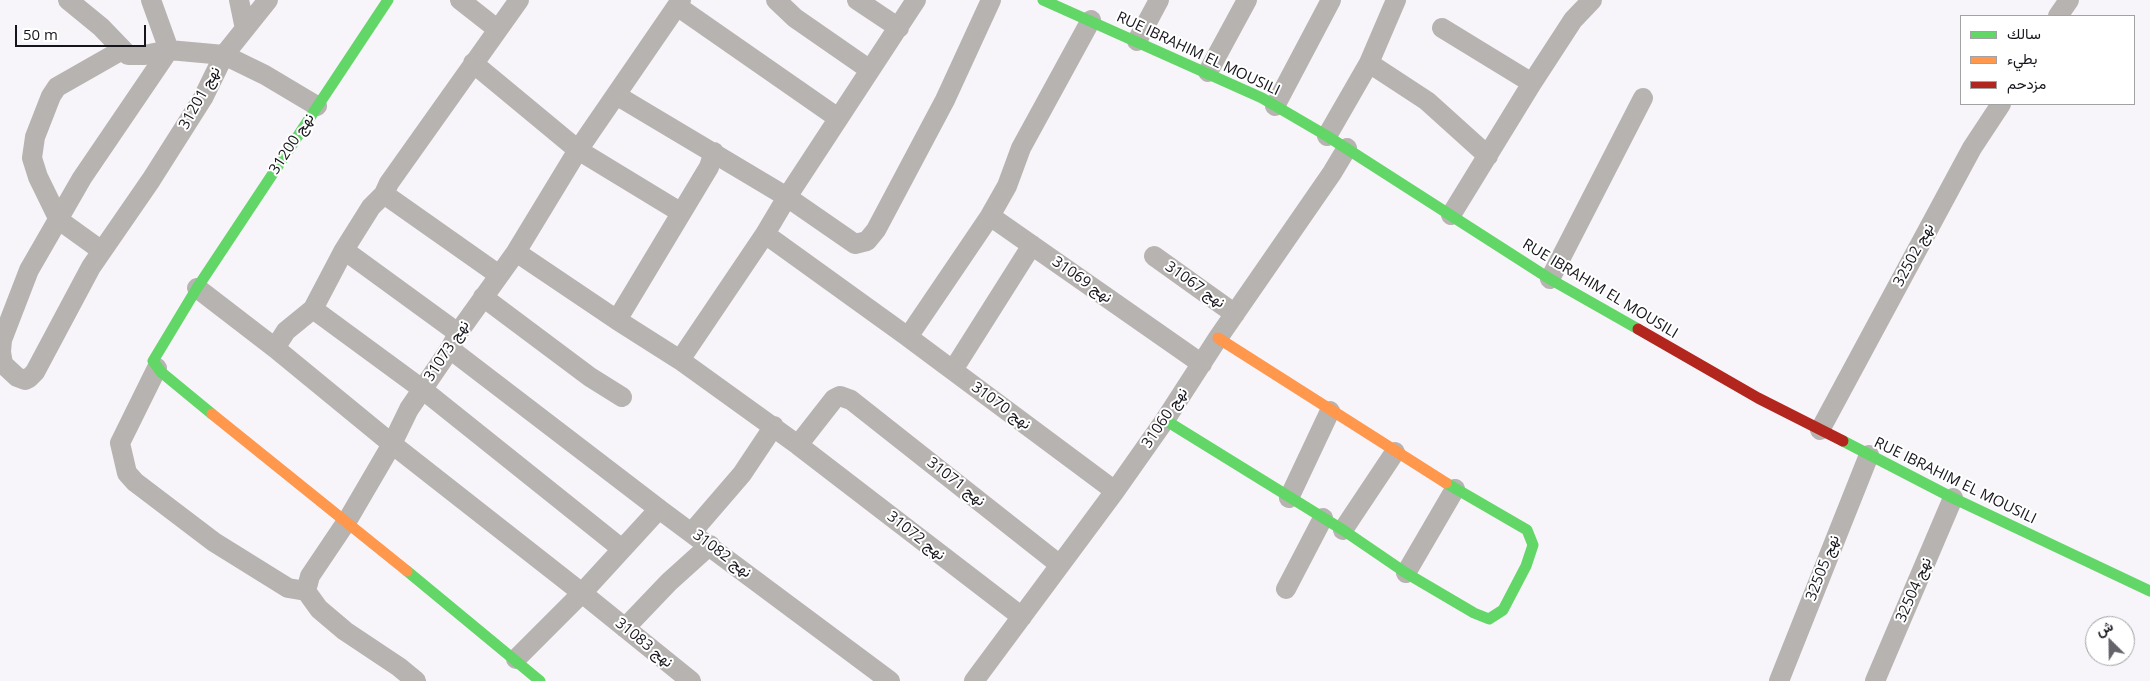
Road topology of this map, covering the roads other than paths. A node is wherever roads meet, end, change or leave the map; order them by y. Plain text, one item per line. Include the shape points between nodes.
1 (68, 0) edge
2 (151, 0) edge
3 (239, 0) edge
4 (268, 0) edge
5 (388, 0) edge
6 (460, 0) edge
7 (519, 0) edge
8 (776, 0) edge
9 (857, 0) edge
10 (916, 0) edge
11 (991, 0) edge
12 (1159, 0) edge
13 (1247, 0) edge
14 (1331, 0) edge
15 (1396, 0) edge
16 (1592, 0) edge
17 (2069, 0) edge
18 (1049, 1) edge
19 (679, 3) edge
20 (2059, 15) edge
21 (1091, 20) junction
22 (899, 28) junction
23 (1442, 28) dead end
24 (246, 29) junction
25 (497, 29) junction
26 (1137, 41) junction
27 (122, 50) junction
28 (169, 50) junction
29 (224, 55) junction
30 (473, 63) junction
31 (1369, 63) junction
32 (870, 70) junction
33 (1208, 72) junction
34 (1532, 83) junction
35 (616, 95) junction
36 (1643, 98) dead end
37 (2000, 105) edge
38 (317, 106) junction
39 (1275, 106) junction
40 (838, 118) junction
41 (1327, 136) junction
42 (1346, 148) junction
43 (578, 150) junction
44 (714, 152) junction
45 (1488, 156) junction
46 (384, 194) junction
47 (787, 197) junction
48 (680, 212) junction
49 (1451, 215) junction
50 (990, 216) junction
51 (59, 220) junction
52 (765, 234) junction
53 (1032, 245) junction
54 (344, 250) junction
55 (102, 251) junction
56 (516, 252) junction
57 (1154, 256) dead end
58 (498, 275) junction
59 (1550, 279) junction
60 (197, 288) junction
61 (483, 297) junction
62 (314, 309) junction
63 (1235, 314) junction
64 (616, 320) junction
65 (908, 337) junction
66 (1218, 338) junction
67 (454, 341) junction
68 (275, 348) junction
69 (680, 360) junction
70 (1202, 364) junction
71 (155, 365) junction
72 (953, 370) junction
73 (422, 389) junction
74 (622, 397) dead end
75 (1330, 411) junction
76 (1165, 420) junction
77 (774, 426) junction
78 (1820, 430) junction
79 (392, 444) junction
80 (804, 450) junction
81 (1395, 452) junction
82 (1868, 455) junction
83 (1456, 489) junction
84 (1115, 491) junction
85 (1289, 498) junction
86 (1953, 498) junction
87 (659, 509) junction
88 (1323, 518) junction
89 (347, 521) junction
90 (1343, 530) junction
91 (692, 532) junction
92 (710, 545) junction
93 (622, 549) junction
94 (1060, 565) junction
95 (1406, 573) junction
96 (1286, 589) dead end
97 (306, 591) junction
98 (2150, 591) edge
99 (590, 599) junction
100 (1022, 617) junction
101 (625, 628) junction
102 (516, 659) junction
103 (416, 681) edge
104 (540, 681) edge
105 (691, 681) edge
106 (890, 681) edge
107 (974, 681) edge
108 (1779, 681) edge
109 (1875, 681) edge

1 - 27 street via 101,27
2 - 28 street
3 - 24 street
4 - 24 street
5 - 38 street, نهج 31200
6 - 25 street
7 - 25 street
8 - 32 street via 795,18
9 - 22 street
10 - 22 street
11 - 47 street via 945,100 876,230 867,241 861,244 850,241
12 - 26 street
13 - 33 street
14 - 39 street
15 - 31 street
16 - 34 street via 1573,20
17 - 20 street
18 - 21 street, RUE IBRAHIM EL MOUSILI
19 - 35 street, نهج 31073
19 - 40 street
21 - 26 street, RUE IBRAHIM EL MOUSILI
21 - 50 street via 1021,148 1007,186
22 - 32 street
23 - 34 street
24 - 29 street
25 - 30 street
26 - 33 street, RUE IBRAHIM EL MOUSILI
27 - 28 street via 128,55
27 - 51 street via 57,87 35,137 32,158
28 - 29 street
28 - 51 street via 88,170
29 - 38 street, نهج 31201
29 - 55 street, نهج 31201 via 204,98
30 - 43 street
30 - 46 street via 388,183
31 - 41 street
31 - 45 street via 1427,101
32 - 40 street
33 - 39 street, RUE IBRAHIM EL MOUSILI
34 - 45 street
35 - 43 street, نهج 31073
35 - 44 street
36 - 59 street
37 - 78 street, نهج 32502 via 1972,148
38 - 60 street, نهج 31200
39 - 41 street, RUE IBRAHIM EL MOUSILI
40 - 47 street
41 - 42 street, RUE IBRAHIM EL MOUSILI
42 - 49 street, RUE IBRAHIM EL MOUSILI
42 - 63 street, نهج 31060 via 1311,205
43 - 48 street
43 - 56 street, نهج 31073
44 - 47 street
44 - 48 street via 709,167
45 - 49 street
46 - 54 street via 371,207
46 - 58 street
47 - 52 street
48 - 64 street
49 - 59 street, RUE IBRAHIM EL MOUSILI
50 - 53 street, نهج 31069
50 - 65 street
51 - 55 street
51 - 55 street, نهج 31201 via 29,270 2,340 3,364 10,371 24,380 35,372 67,309
52 - 65 street, نهج 31070
52 - 69 street
53 - 70 street, نهج 31069
53 - 72 street
54 - 62 street
54 - 67 street, نهج 31082
56 - 58 street, نهج 31073
56 - 64 street, نهج 31072
57 - 63 street, نهج 31067
58 - 61 street, نهج 31073
59 - 78 street, RUE IBRAHIM EL MOUSILI
60 - 68 street
60 - 71 street, نهج 31200
61 - 67 street, نهج 31073
61 - 74 street
62 - 68 street via 286,331
62 - 73 street
63 - 66 street, نهج 31060
64 - 69 street, نهج 31072
65 - 72 street, نهج 31070
66 - 70 street, نهج 31060
66 - 75 street
67 - 73 street, نهج 31073
67 - 87 street, نهج 31082
68 - 79 street, نهج 31083
69 - 77 street, نهج 31072
70 - 76 street, نهج 31060
71 - 89 street
71 - 97 street via 120,443 128,473 135,482 214,542 288,588
72 - 84 street, نهج 31070
73 - 79 street, نهج 31073
73 - 93 street
75 - 81 street
75 - 85 street
76 - 84 street, نهج 31060
76 - 85 street
77 - 80 street, نهج 31072
77 - 91 street via 742,474
78 - 82 street, RUE IBRAHIM EL MOUSILI
79 - 89 street, نهج 31073
79 - 99 street, نهج 31083
80 - 94 street, نهج 31071 via 834,399 840,396 851,400
80 - 100 street, نهج 31072
81 - 83 street
81 - 90 street
82 - 86 street, RUE IBRAHIM EL MOUSILI
82 - 108 street, نهج 32505
83 - 95 street
83 - 95 street via 1514,521 1531,537 1532,546 1526,566 1503,610 1489,619
84 - 94 street, نهج 31060
85 - 88 street
86 - 98 street, RUE IBRAHIM EL MOUSILI
86 - 109 street, نهج 32504
87 - 91 street, نهج 31082
87 - 93 street
88 - 90 street
88 - 96 street
89 - 97 street, نهج 31073 via 310,576
89 - 102 street
90 - 95 street
91 - 92 street, نهج 31082
92 - 101 street
92 - 106 street, نهج 31082
93 - 99 street
94 - 100 street, نهج 31060
97 - 103 street via 319,609 345,631
99 - 101 street, نهج 31083
99 - 102 street
100 - 107 street, نهج 31060
101 - 105 street, نهج 31083
102 - 104 street

